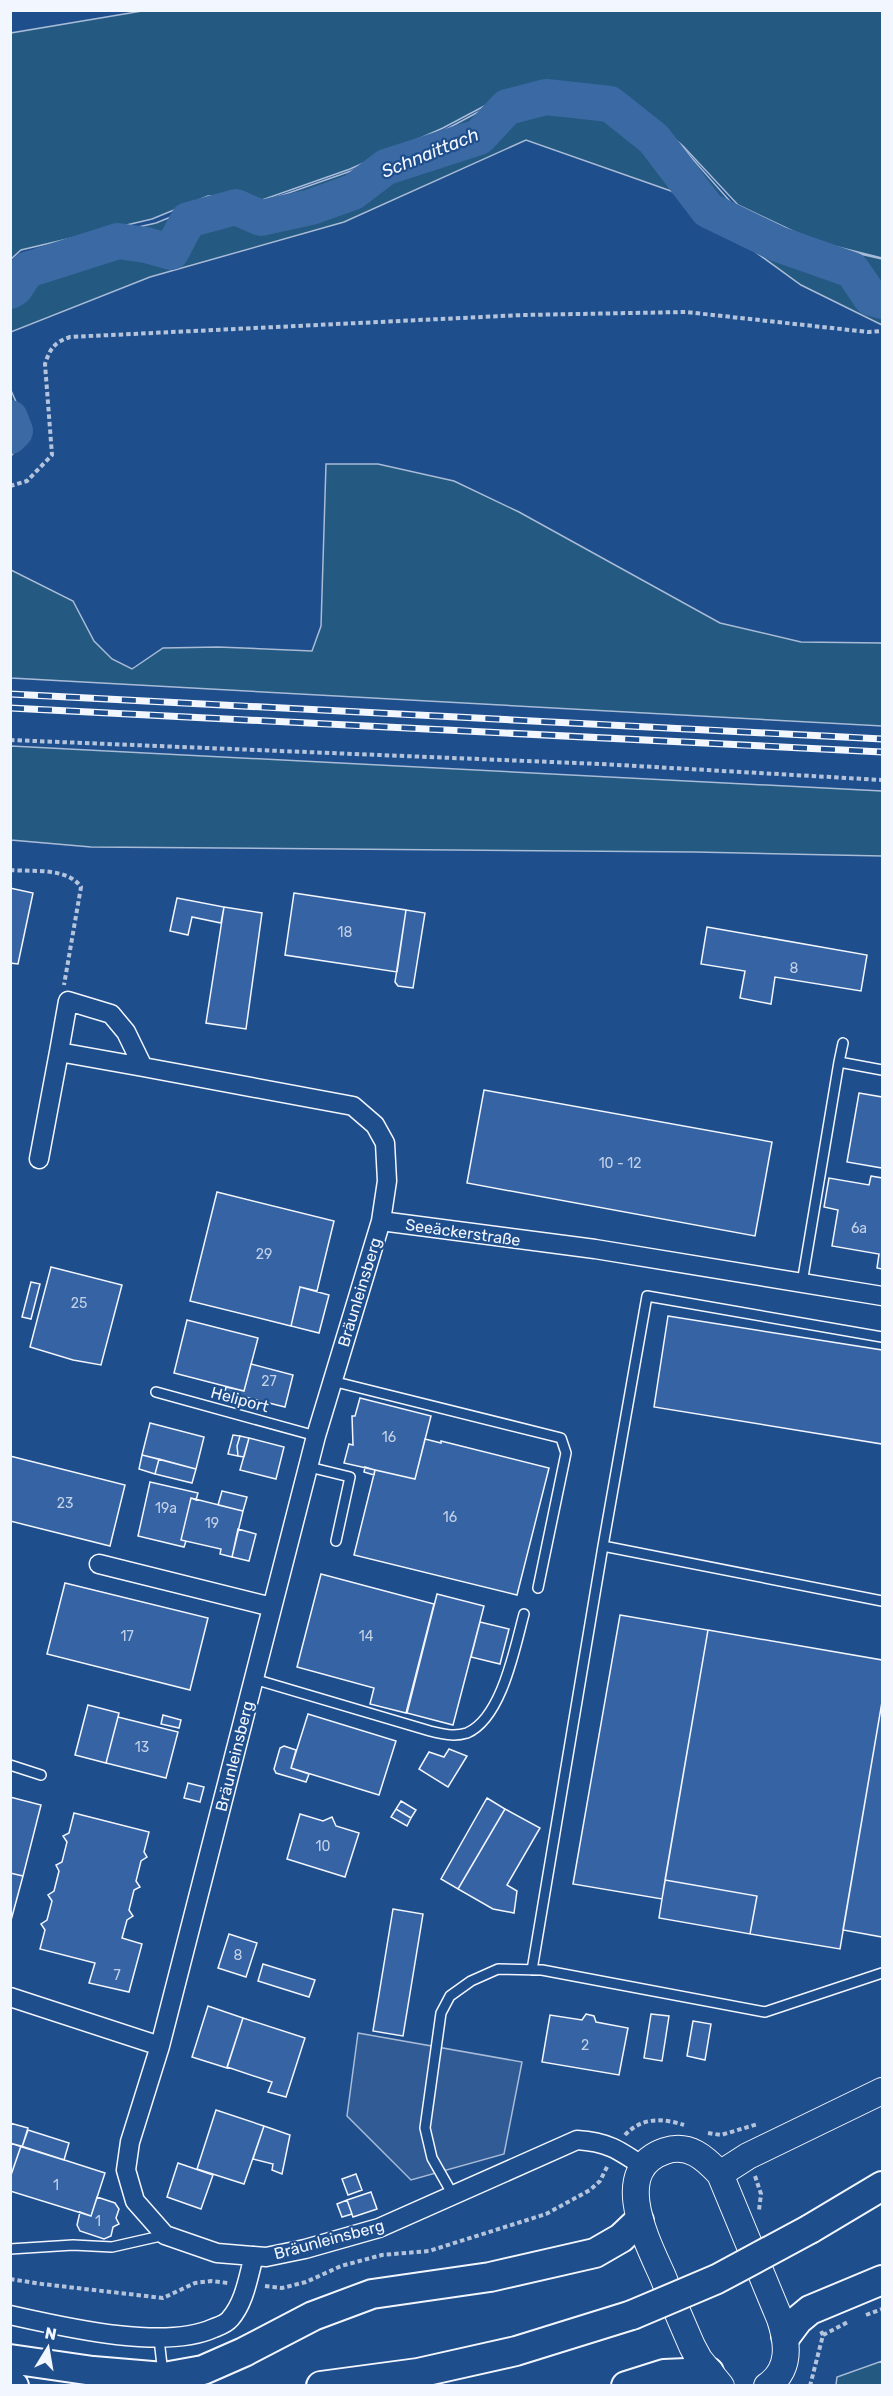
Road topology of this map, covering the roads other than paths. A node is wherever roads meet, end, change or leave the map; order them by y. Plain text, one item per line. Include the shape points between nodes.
1 (843, 1043) dead end
2 (59, 1052) junction
3 (838, 1062) junction
4 (143, 1067) junction
5 (882, 1070) edge
6 (39, 1159) dead end
7 (381, 1221) junction
8 (802, 1283) junction
9 (882, 1296) edge
10 (882, 1337) edge
11 (332, 1381) junction
12 (156, 1392) dead end
13 (316, 1436) junction
14 (309, 1467) junction
15 (336, 1541) dead end
16 (603, 1546) junction
17 (99, 1564) dead end
18 (538, 1588) dead end
19 (882, 1601) edge
20 (272, 1607) junction
21 (524, 1614) dead end
22 (254, 1679) junction
23 (10, 1765) edge
24 (41, 1775) dead end
25 (532, 1970) junction
26 (882, 1973) edge
27 (10, 1997) edge
28 (160, 2046) junction
29 (882, 2091) edge
30 (644, 2167) junction
31 (720, 2174) junction
32 (882, 2186) edge
33 (453, 2195) junction
34 (639, 2221) junction
35 (165, 2235) junction
36 (10, 2249) edge
37 (254, 2256) junction
38 (882, 2280) edge
39 (10, 2315) edge
40 (786, 2336) junction
41 (159, 2339) junction
42 (10, 2359) edge
43 (10, 2377) edge
44 (164, 2377) junction
45 (715, 2379) edge
46 (66, 2385) edge
47 (321, 2385) edge
48 (626, 2385) edge
49 (767, 2385) edge

1 - 3 lane
2 - 4 street
2 - 4 street via 68,1001 111,1014 126,1032
2 - 6 street
3 - 5 lane
3 - 8 lane
4 - 7 street via 353,1106 375,1125 385,1143 387,1181
7 - 8 street, Seeäckerstraße via 595,1249
7 - 11 street, Bräunleinsberg
8 - 9 street, Seeäckerstraße
10 - 16 lane via 647,1296
11 - 13 street, Bräunleinsberg
11 - 18 lane via 561,1438 566,1453
12 - 13 lane, Heliport
13 - 14 street, Bräunleinsberg
14 - 15 lane via 350,1477
14 - 20 street, Bräunleinsberg
16 - 19 lane
16 - 25 lane
17 - 20 street
20 - 22 street, Bräunleinsberg
21 - 22 lane via 500,1693 487,1716 466,1733 430,1731
22 - 28 street, Bräunleinsberg
23 - 24 lane
25 - 26 lane via 765,2012
25 - 33 lane via 498,1969 471,1981 450,1996 441,2013 425,2128 432,2157
27 - 28 street
28 - 35 street, Bräunleinsberg via 130,2142 126,2170 135,2201
29 - 31 main road via 748,2156
30 - 31 main road via 656,2154 673,2149 691,2150
30 - 33 street, Bräunleinsberg via 616,2147 577,2140
30 - 34 main road via 636,2186
31 - 40 main road
32 - 47 main road, bridge via 717,2279 632,2315 516,2351 418,2373
33 - 37 street, Bräunleinsberg via 379,2228 305,2249
34 - 44 main road via 621,2238 595,2253 490,2277 372,2294 313,2316 203,2370
34 - 45 main road via 692,2346
35 - 36 lane via 112,2247
35 - 37 street, Bräunleinsberg via 217,2253
37 - 41 street via 241,2304 228,2321 198,2335
38 - 40 main road via 810,2310
39 - 41 street via 67,2328
40 - 49 main road via 783,2370
41 - 44 lane
42 - 44 main road
43 - 46 main road
45 - 48 main road via 664,2374

